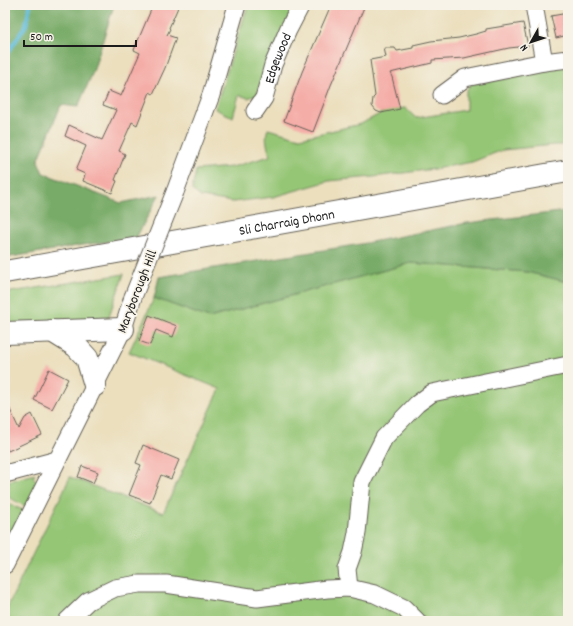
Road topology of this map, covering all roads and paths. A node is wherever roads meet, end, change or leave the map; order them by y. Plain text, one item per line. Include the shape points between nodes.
1 (237, 5) edge
2 (301, 5) edge
3 (534, 5) edge
4 (568, 59) edge
5 (544, 62) junction
6 (442, 95) dead end
7 (255, 111) dead end
8 (568, 171) edge
9 (5, 272) edge
10 (123, 329) junction
11 (52, 331) junction
12 (5, 333) edge
13 (568, 365) edge
14 (95, 385) junction
15 (57, 460) junction
16 (5, 474) edge
17 (5, 565) edge
18 (349, 588) junction
19 (67, 621) edge
20 (417, 621) edge

1 - 10 street, Maryborough Hill, bridge via 211,95 133,296
2 - 7 street, Edgewood via 273,65 264,98
3 - 5 street
4 - 5 street
5 - 6 street via 465,78
8 - 9 highway, Sli Charraig Dhonn
10 - 11 highway
10 - 14 street, Maryborough Hill
11 - 12 highway
11 - 14 highway via 76,346 87,358
13 - 18 street via 432,393 402,418 384,438 362,482 357,533 347,569
14 - 15 street, Maryborough Hill
15 - 16 street
15 - 17 street, Maryborough Hill
18 - 19 street via 257,598 166,584 139,584 115,588 88,601
18 - 20 street via 375,594 404,608

